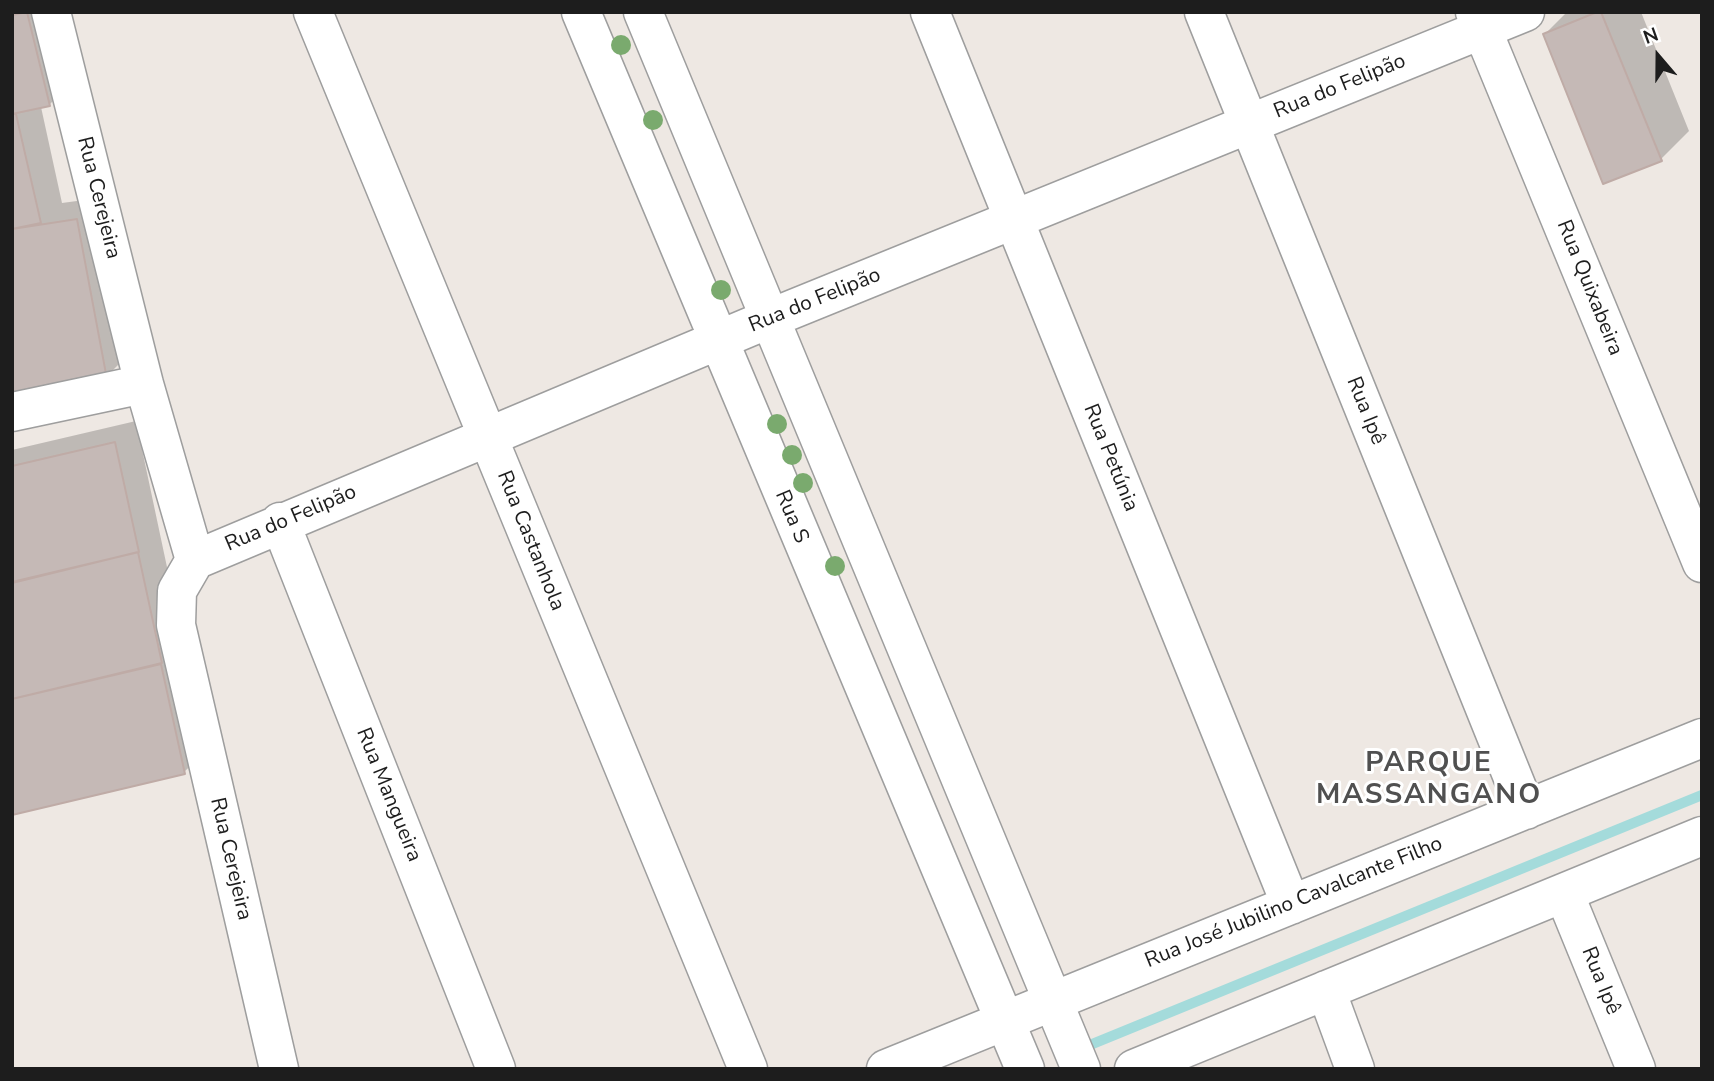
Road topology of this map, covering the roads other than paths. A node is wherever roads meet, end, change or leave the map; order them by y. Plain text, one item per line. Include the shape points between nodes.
1 (51, 12) edge
2 (313, 12) edge
3 (581, 12) edge
4 (643, 12) edge
5 (930, 12) edge
6 (1204, 12) edge
7 (1525, 12) edge
8 (1479, 21) edge
9 (1249, 124) junction
10 (1013, 219) junction
11 (771, 318) junction
12 (717, 341) junction
13 (144, 384) junction
14 (12, 412) edge
15 (487, 438) junction
16 (280, 522) junction
17 (195, 560) junction
18 (1702, 563) edge
19 (1702, 738) edge
20 (1526, 810) junction
21 (1702, 836) edge
22 (1564, 893) junction
23 (1291, 905) junction
24 (1326, 990) junction
25 (1053, 1001) junction
26 (1005, 1020) junction
27 (279, 1069) edge
28 (496, 1069) edge
29 (748, 1069) edge
30 (886, 1069) edge
31 (1025, 1069) edge
32 (1082, 1069) edge
33 (1134, 1069) edge
34 (1355, 1069) edge
35 (1636, 1069) edge

1 - 13 street, Rua Cerejeira
2 - 15 street, Rua Castanhola
3 - 12 street, Rua S
4 - 11 street
5 - 10 street, Rua Petúnia
6 - 9 street, Rua Ipê
7 - 8 street, Rua do Felipão
8 - 9 street, Rua do Felipão
8 - 18 street, Rua Quixabeira
9 - 10 street, Rua do Felipão
9 - 20 street, Rua Ipê
10 - 11 street, Rua do Felipão
10 - 23 street, Rua Petúnia
11 - 12 street, Rua do Felipão
11 - 25 street
12 - 15 street, Rua do Felipão
12 - 26 street, Rua S
13 - 14 street
13 - 17 street
15 - 16 street, Rua do Felipão
15 - 29 street, Rua Castanhola
16 - 17 street, Rua do Felipão
16 - 28 street, Rua Mangueira
17 - 27 street, Rua Cerejeira via 177,592 176,625
19 - 20 street, Rua José Jubilino Cavalcante Filho
20 - 23 street, Rua José Jubilino Cavalcante Filho
21 - 22 street
22 - 24 street
22 - 35 street, Rua Ipê
23 - 25 street, Rua José Jubilino Cavalcante Filho
24 - 33 street
24 - 34 street
25 - 26 street, Rua José Jubilino Cavalcante Filho
25 - 32 street
26 - 30 street, Rua José Jubilino Cavalcante Filho
26 - 31 street, Rua S

